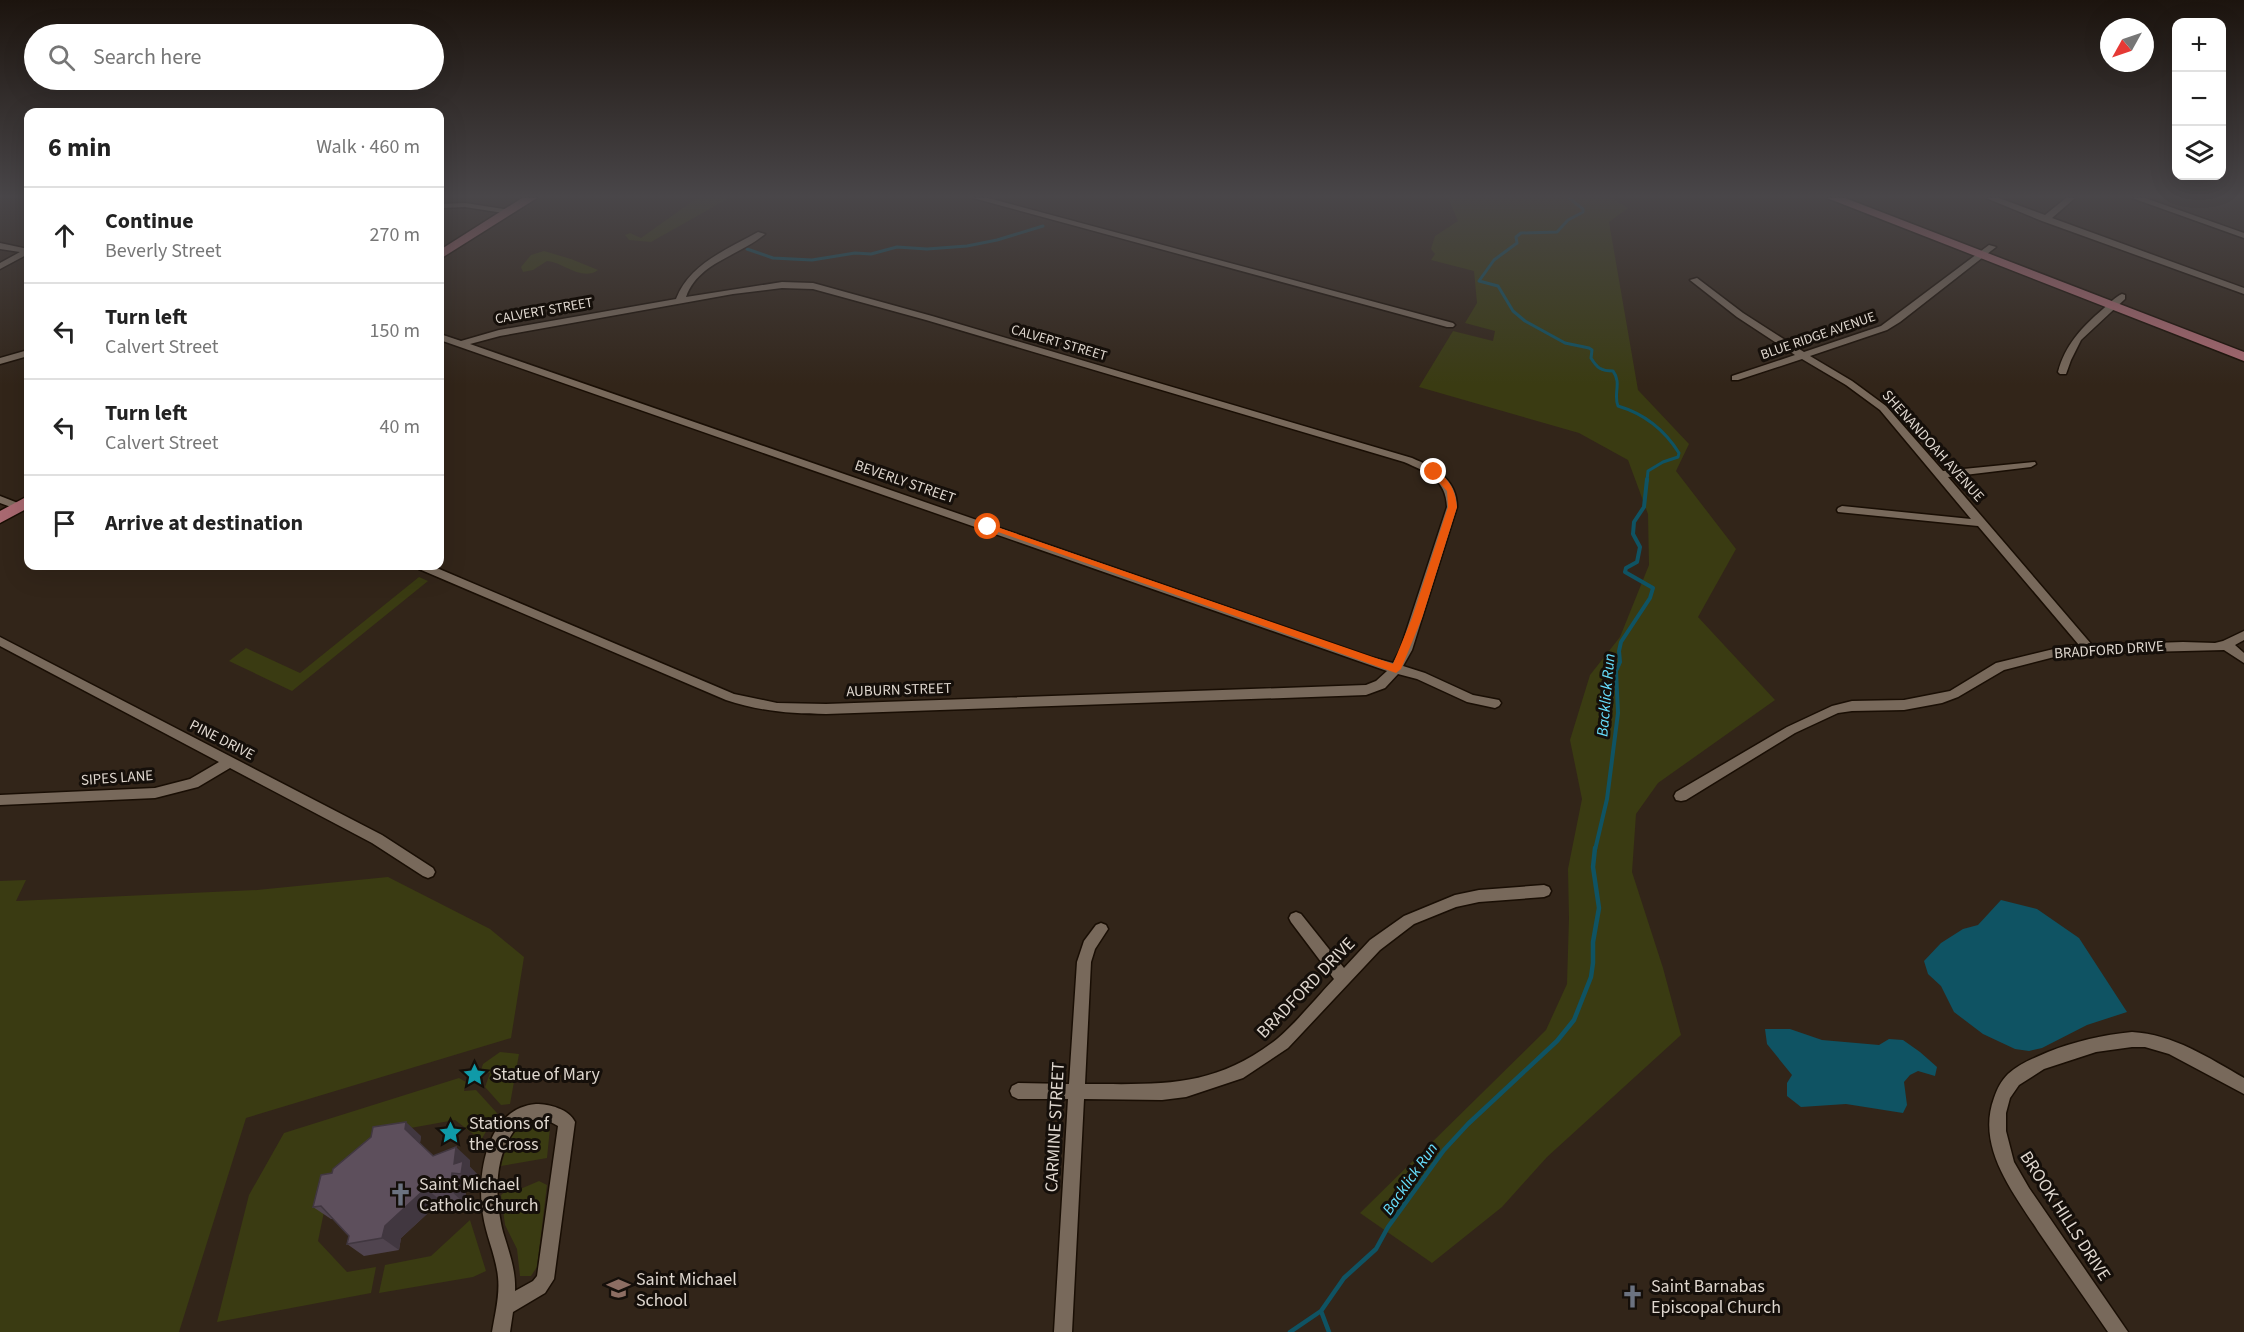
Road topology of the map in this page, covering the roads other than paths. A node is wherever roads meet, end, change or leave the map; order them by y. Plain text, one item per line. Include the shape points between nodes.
1 (718, 260) edge
2 (1209, 260) edge
3 (1974, 260) edge
4 (2010, 260) edge
5 (2159, 260) edge
6 (1694, 280) dead end
7 (2244, 291) edge
8 (680, 300) junction
9 (2117, 302) junction
10 (1450, 325) dead end
11 (444, 338) edge
12 (461, 344) junction
13 (2244, 344) edge
14 (24, 354) edge
15 (1804, 356) junction
16 (2244, 357) edge
17 (0, 361) edge
18 (2063, 372) dead end
19 (1735, 378) dead end
20 (2031, 464) dead end
21 (1941, 475) junction
22 (0, 499) edge
23 (24, 504) edge
24 (1842, 510) dead end
25 (0, 518) edge
26 (1981, 523) junction
27 (432, 570) edge
28 (2244, 635) edge
29 (0, 641) edge
30 (2226, 645) junction
31 (2088, 648) junction
32 (2244, 659) edge
33 (1396, 669) junction
34 (1496, 703) dead end
35 (230, 762) junction
36 (1681, 796) dead end
37 (0, 800) edge
38 (428, 872) dead end
39 (1544, 891) dead end
40 (1296, 918) dead end
41 (1101, 929) dead end
42 (1343, 979) junction
43 (2244, 1086) edge
44 (1076, 1090) junction
45 (1018, 1091) dead end
46 (506, 1306) junction
47 (501, 1332) edge
48 (1063, 1332) edge
49 (2119, 1332) edge

1 - 8 street via 685,286
2 - 10 street
3 - 15 street, BLUE RIDGE AVENUE via 1884,328
4 - 9 main road
5 - 7 street
6 - 15 street, SHENANDOAH AVENUE
8 - 12 street, CALVERT STREET via 499,333
8 - 33 street, CALVERT STREET via 765,286 826,288 1384,452 1434,472 1451,491 1452,507 1417,618
9 - 13 main road
9 - 16 main road
9 - 18 street via 2074,341
11 - 12 street, BEVERLY STREET
12 - 33 street, BEVERLY STREET
14 - 17 street
15 - 19 street, BLUE RIDGE AVENUE
15 - 21 street, SHENANDOAH AVENUE via 1876,402
20 - 21 street
21 - 26 street, SHENANDOAH AVENUE
22 - 23 street
23 - 25 main road
24 - 26 street
26 - 31 street, SHENANDOAH AVENUE
27 - 33 street, AUBURN STREET via 730,697 788,710 1366,690 1384,684
28 - 30 street, BRADFORD DRIVE
29 - 35 street, PINE DRIVE
30 - 31 street, BRADFORD DRIVE
30 - 32 street
31 - 36 street, BRADFORD DRIVE via 2015,661 1954,694 1926,702 1836,709 1791,730
33 - 34 street, BEVERLY STREET via 1471,699
35 - 37 street, SIPES LANE via 193,783 155,793
35 - 38 street, PINE DRIVE via 377,839
39 - 42 street, BRADFORD DRIVE via 1479,896 1431,909 1389,933
40 - 42 street
41 - 44 street, CARMINE STREET via 1084,962
42 - 44 street, BRADFORD DRIVE via 1283,1043 1238,1073 1162,1092
43 - 49 street, BROOK HILLS DRIVE via 2162,1044 2122,1039 2091,1045 2028,1069 2004,1092 1997,1129 2008,1167
44 - 45 street, BRADFORD DRIVE
44 - 48 street, CARMINE STREET
46 - 46 street via 539,1287 545,1279 567,1122 546,1112 518,1115 505,1129 493,1161 489,1197 504,1264
46 - 47 street

